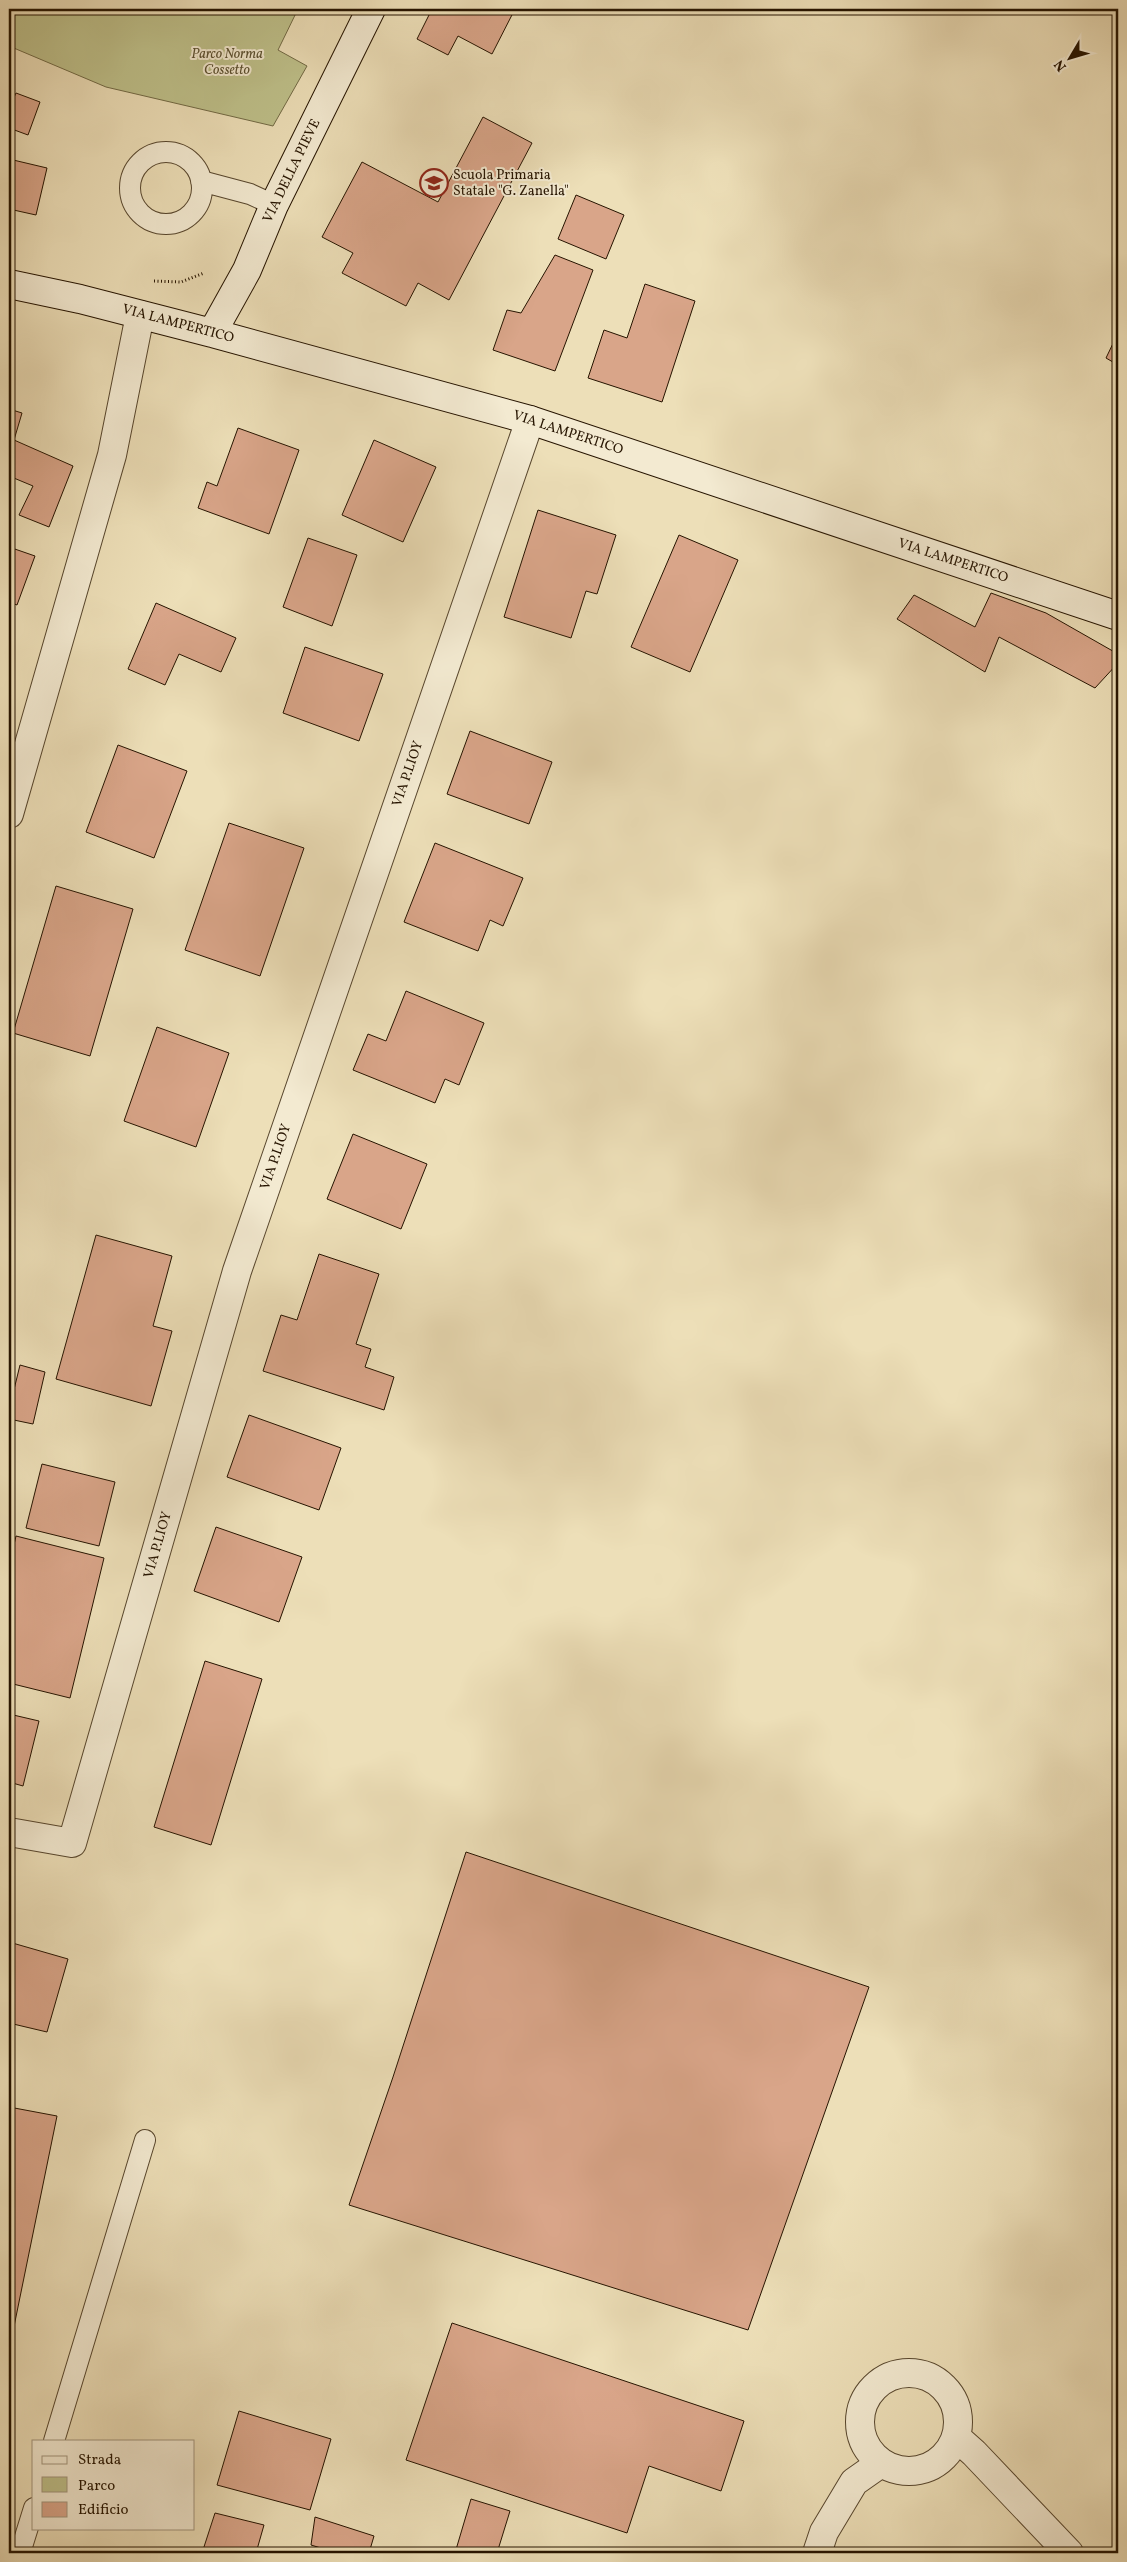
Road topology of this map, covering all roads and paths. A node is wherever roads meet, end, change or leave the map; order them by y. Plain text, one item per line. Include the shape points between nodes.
1 (372, 9) edge
2 (201, 181) dead end
3 (274, 205) junction
4 (208, 269) dead end
5 (146, 280) dead end
6 (9, 284) edge
7 (140, 315) junction
8 (212, 333) junction
9 (530, 420) junction
10 (1118, 616) edge
11 (9, 814) edge
12 (9, 1832) edge
13 (145, 2140) dead end
14 (956, 2437) junction
15 (54, 2440) edge
16 (881, 2463) junction
17 (32, 2514) edge
18 (20, 2553) edge
19 (817, 2553) edge
20 (1069, 2553) edge

1 - 3 street, VIA DELLA PIEVE
2 - 3 lane via 250,194
3 - 8 street, VIA DELLA PIEVE via 247,270
4 - 5 path via 201,276 181,282
6 - 7 street, VIA LAMPERTICO
7 - 8 street, VIA LAMPERTICO
7 - 11 street via 112,455
8 - 9 street, VIA LAMPERTICO
9 - 10 street, VIA LAMPERTICO
9 - 12 street, VIA P.LIOY via 237,1270 72,1844
13 - 15 lane
14 - 16 street via 939,2462 925,2469 895,2469
14 - 16 street via 955,2406 937,2382 916,2374 893,2376 879,2383 862,2408 860,2424 863,2439
14 - 20 street
16 - 19 street via 854,2482 824,2532
17 - 18 lane

